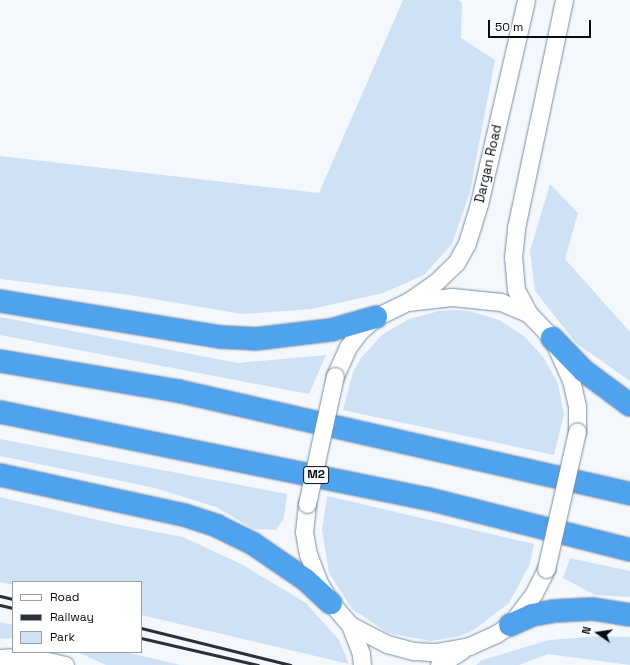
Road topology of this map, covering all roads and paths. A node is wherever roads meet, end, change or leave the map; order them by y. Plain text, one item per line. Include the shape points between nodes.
1 (526, 0) edge
2 (565, 2) edge
3 (0, 301) edge
4 (407, 302) junction
5 (529, 314) junction
6 (376, 317) junction
7 (552, 338) junction
8 (0, 361) edge
9 (630, 405) edge
10 (0, 412) edge
11 (0, 475) edge
12 (630, 494) edge
13 (630, 550) edge
14 (331, 603) junction
15 (630, 614) edge
16 (350, 625) junction
17 (510, 625) junction
18 (469, 646) junction
19 (0, 658) edge
20 (65, 665) edge
21 (362, 665) edge
22 (439, 665) edge

1 - 4 street, Dargan Road via 479,204 467,243 456,263 436,282
2 - 5 street via 516,228 513,258 516,290
3 - 6 highway via 221,337 255,339 331,330
4 - 5 street via 452,297 478,298 501,302
4 - 6 street
5 - 7 street
6 - 14 street, bridge via 348,348 335,376 307,504 304,532 308,554 319,583
7 - 9 highway via 584,371
7 - 17 street, bridge via 571,380 577,406 577,431 546,569 534,593
8 - 12 highway via 178,391
10 - 13 highway, M2 via 429,498
11 - 14 highway via 184,515 217,526 264,552 306,580
14 - 16 street
15 - 17 highway via 593,609 554,611 532,615
16 - 18 street via 387,644 414,651 436,652
16 - 21 street via 361,654
17 - 18 street
18 - 22 street
19 - 20 street via 26,656

